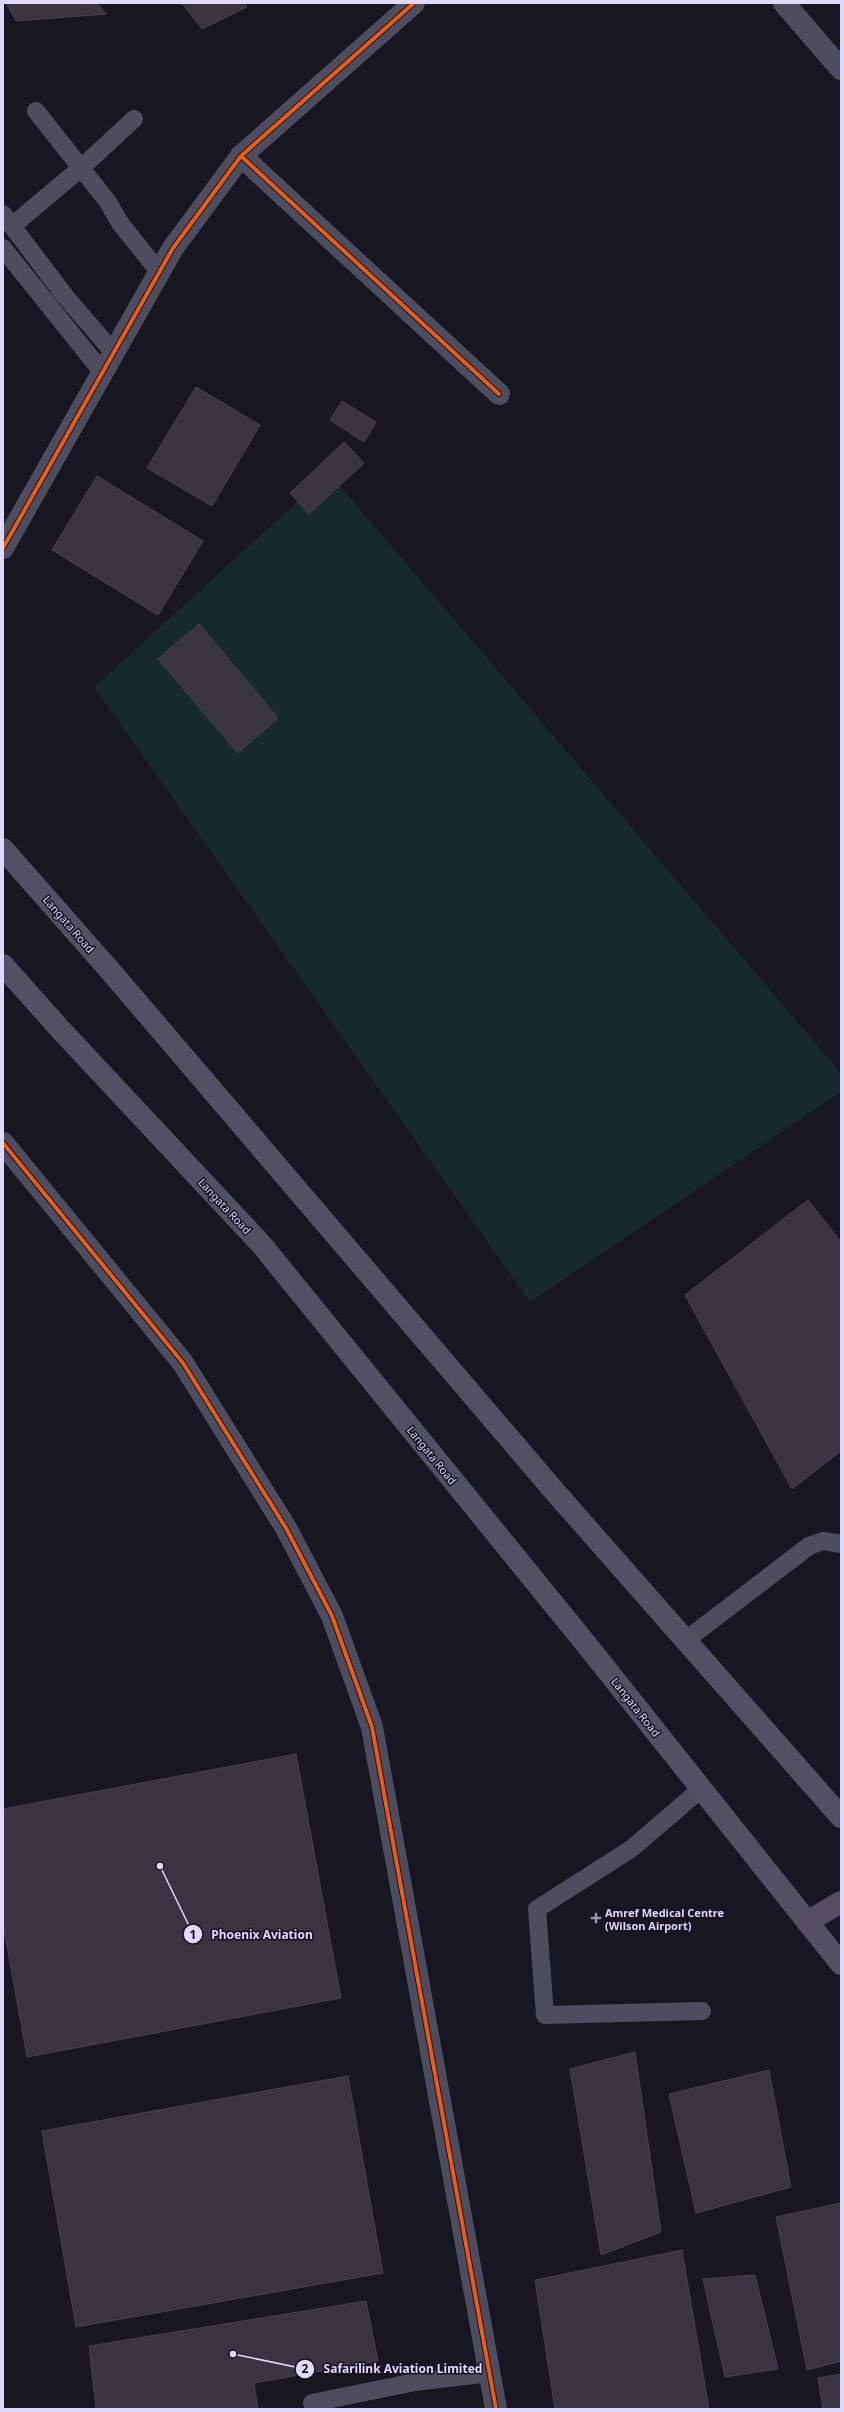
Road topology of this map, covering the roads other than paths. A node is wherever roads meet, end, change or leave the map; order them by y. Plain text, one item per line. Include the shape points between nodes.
1 (414, 3) edge
2 (784, 3) edge
3 (841, 69) edge
4 (36, 111) dead end
5 (134, 119) dead end
6 (241, 156) junction
7 (81, 168) junction
8 (8, 220) edge
9 (3, 248) edge
10 (160, 273) junction
11 (114, 352) junction
12 (103, 373) junction
13 (498, 394) dead end
14 (3, 548) edge
15 (3, 849) edge
16 (3, 965) edge
17 (3, 1143) edge
18 (841, 1544) edge
19 (686, 1640) junction
20 (701, 1789) junction
21 (841, 1817) edge
22 (841, 1902) edge
23 (807, 1922) junction
24 (841, 1964) edge
25 (702, 2011) dead end
26 (490, 2373) junction
27 (312, 2403) dead end
28 (496, 2409) edge

1 - 6 street
2 - 3 street
4 - 7 lane
5 - 7 lane
6 - 10 street via 173,248
6 - 13 street
7 - 8 lane
7 - 10 lane
8 - 11 lane via 66,296
9 - 12 lane
10 - 11 street
11 - 12 street
12 - 14 street
15 - 19 main road, Langata Road
16 - 20 main road, Langata Road via 261,1244
17 - 26 street via 183,1363 286,1528 332,1616 372,1726
18 - 19 lane via 823,1541 809,1546
19 - 21 main road, Langata Road
20 - 23 main road, Langata Road
20 - 25 lane via 631,1849 537,1909 545,2015
22 - 23 main road
23 - 24 main road, Langata Road
26 - 27 lane via 415,2382
26 - 28 street

